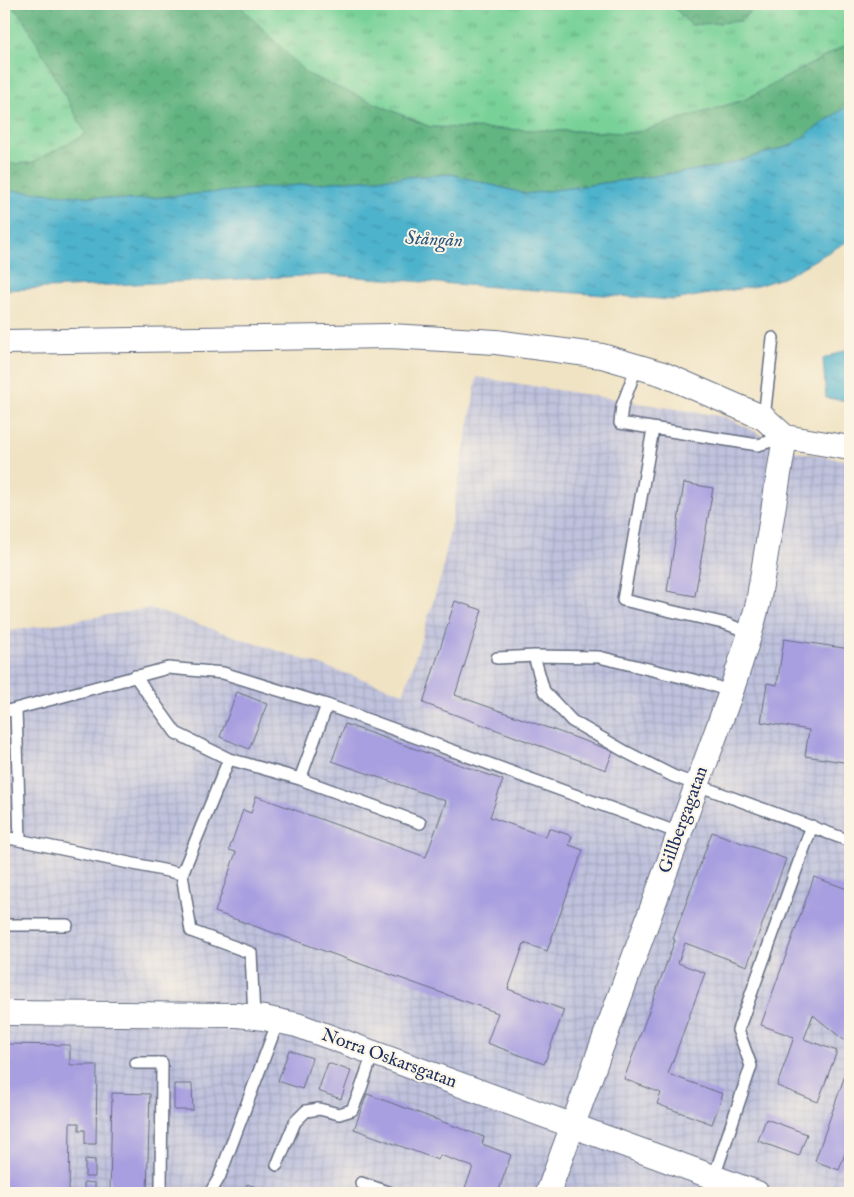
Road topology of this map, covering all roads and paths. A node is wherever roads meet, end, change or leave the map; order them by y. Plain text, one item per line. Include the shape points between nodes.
1 (773, 338) dead end
2 (4, 342) edge
3 (637, 366) junction
4 (764, 418) junction
5 (653, 429) junction
6 (785, 437) junction
7 (850, 448) edge
8 (750, 633) junction
9 (534, 656) junction
10 (497, 658) dead end
11 (135, 676) junction
12 (731, 692) junction
13 (326, 705) junction
14 (16, 709) junction
15 (4, 712) edge
16 (229, 759) junction
17 (300, 779) junction
18 (698, 784) junction
19 (420, 823) dead end
20 (812, 826) junction
21 (679, 833) junction
22 (4, 837) edge
23 (20, 840) junction
24 (850, 840) edge
25 (182, 874) junction
26 (4, 925) edge
27 (67, 925) dead end
28 (4, 1013) edge
29 (254, 1017) junction
30 (278, 1021) junction
31 (373, 1053) junction
32 (136, 1063) dead end
33 (572, 1126) junction
34 (277, 1166) dead end
35 (714, 1177) junction
36 (361, 1182) dead end
37 (161, 1193) edge
38 (210, 1193) edge
39 (391, 1193) edge
40 (548, 1193) edge
41 (756, 1193) edge

1 - 4 lane
2 - 3 street via 390,336 496,342 602,356
3 - 4 street
3 - 5 lane via 622,406 620,423
4 - 6 street
5 - 6 lane via 758,445
5 - 8 lane via 623,600 727,624
6 - 7 street
6 - 8 street, Gillbergagatan via 758,603
8 - 12 street, Gillbergagatan
9 - 10 lane
9 - 12 lane via 599,657
9 - 18 lane via 544,691 572,721 674,776
11 - 13 lane via 168,668 223,673
11 - 14 lane
11 - 16 lane via 176,733
12 - 18 street, Gillbergagatan
13 - 17 lane
13 - 21 lane
14 - 15 lane
14 - 23 lane
16 - 17 lane
16 - 25 lane
17 - 19 lane
18 - 20 lane
18 - 21 street, Gillbergagatan
20 - 24 lane
20 - 35 lane via 738,1030 750,1066
21 - 33 street, Gillbergagatan
22 - 23 lane
23 - 25 lane
25 - 29 lane via 191,931 251,952
26 - 27 lane
28 - 29 street, Norra Oskarsgatan
29 - 30 street, Norra Oskarsgatan
30 - 31 street, Norra Oskarsgatan
30 - 38 lane via 219,1178
31 - 33 street, Norra Oskarsgatan
31 - 34 lane via 352,1110 339,1114 319,1109 306,1111 295,1122
32 - 37 lane via 162,1063
33 - 35 street, Norra Oskarsgatan
33 - 40 street, Gillbergagatan
35 - 41 street, Norra Oskarsgatan
36 - 39 lane

